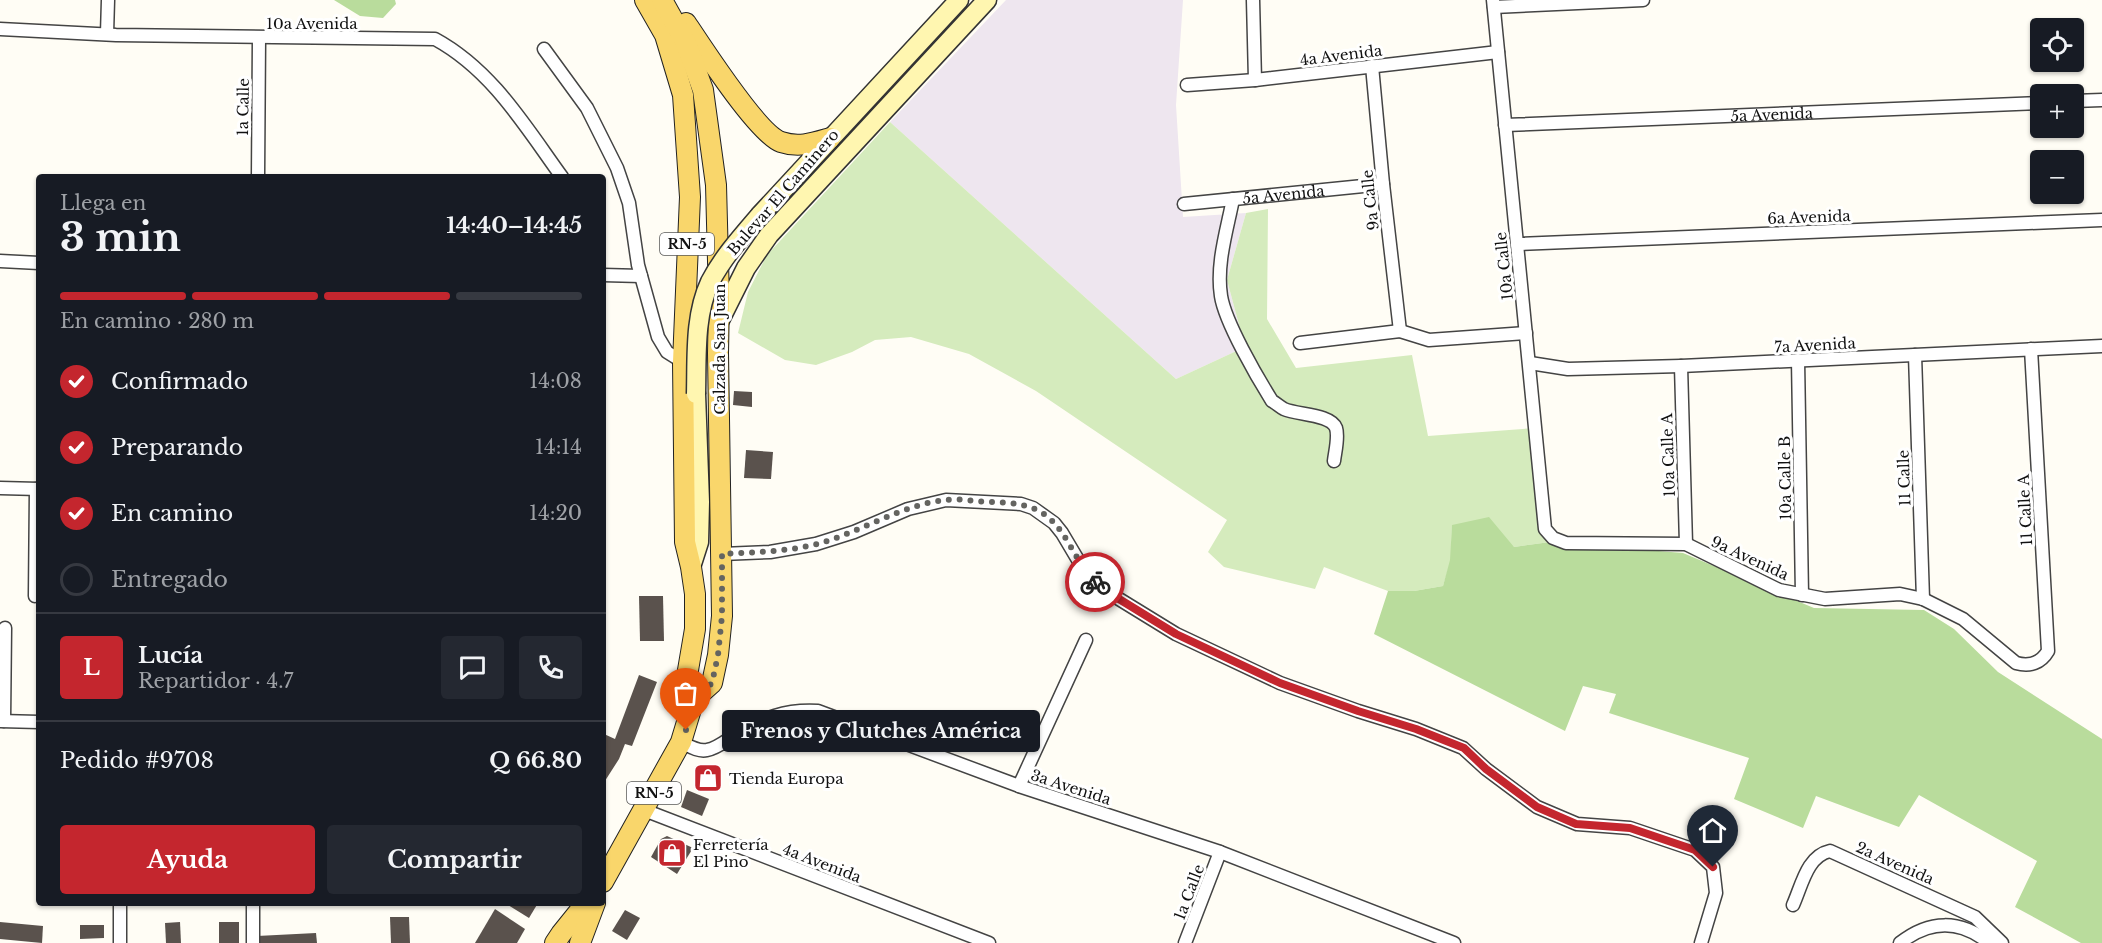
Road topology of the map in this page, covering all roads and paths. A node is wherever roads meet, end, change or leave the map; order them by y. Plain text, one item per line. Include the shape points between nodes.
1 (108, 0) edge
2 (645, 0) edge
3 (662, 0) edge
4 (670, 0) edge
5 (959, 0) edge
6 (987, 0) edge
7 (1254, 0) edge
8 (1643, 0) edge
9 (1493, 4) edge
10 (0, 28) edge
11 (107, 34) junction
12 (259, 38) junction
13 (544, 49) dead end
14 (1498, 52) junction
15 (1372, 66) junction
16 (1255, 80) junction
17 (1187, 85) dead end
18 (2102, 100) edge
19 (2084, 101) edge
20 (2030, 103) edge
21 (1505, 125) junction
22 (830, 138) junction
23 (258, 174) edge
24 (560, 174) edge
25 (1383, 184) junction
26 (1233, 199) junction
27 (1184, 204) dead end
28 (2102, 219) edge
29 (1517, 244) junction
30 (0, 261) edge
31 (36, 263) edge
32 (606, 275) edge
33 (641, 276) junction
34 (719, 322) junction
35 (1400, 331) junction
36 (1526, 333) junction
37 (1300, 343) dead end
38 (2102, 345) edge
39 (2031, 349) junction
40 (1916, 355) junction
41 (683, 356) junction
42 (718, 360) junction
43 (1798, 360) junction
44 (1530, 363) junction
45 (1681, 366) junction
46 (1334, 461) dead end
47 (0, 488) edge
48 (36, 489) edge
49 (1545, 529) joint
50 (36, 542) edge
51 (1686, 544) junction
52 (722, 554) junction
53 (691, 567) junction
54 (1802, 595) junction
55 (35, 596) dead end
56 (1923, 599) junction
57 (5, 628) dead end
58 (1086, 640) dead end
59 (2035, 663) joint
60 (694, 699) junction
61 (2, 721) edge
62 (36, 722) edge
63 (681, 742) junction
64 (1019, 786) junction
65 (644, 810) junction
66 (1220, 852) junction
67 (606, 877) edge
68 (1793, 904) dead end
69 (120, 906) edge
70 (253, 906) edge
71 (584, 906) edge
72 (595, 906) edge
73 (585, 938) edge
74 (120, 943) edge
75 (253, 943) edge
76 (555, 943) edge
77 (990, 943) edge
78 (1185, 943) edge
79 (1454, 943) edge
80 (1701, 943) edge
81 (1900, 943) edge
82 (1989, 943) edge
83 (2002, 943) edge

1 - 11 street
2 - 41 main road, Calzada San Juan / RN-5 via 665,35 683,95 690,197
3 - 34 main road, Calzada San Juan / RN-5 via 686,43 703,90 716,185
4 - 22 main road via 750,114 768,133 793,145
5 - 22 main road, Bulevar El Caminero
6 - 34 main road, Bulevar El Caminero via 769,235 746,268
7 - 16 street
8 - 9 street
9 - 14 street, 10a Calle
10 - 11 street, 10a Avenida
11 - 12 street, 10a Avenida
12 - 23 street, 1a Calle
12 - 24 street, 10a Avenida via 435,39 476,66
13 - 33 street via 587,108 617,168 629,203
14 - 15 street, 4a Avenida
14 - 21 street, 10a Calle
15 - 16 street, 4a Avenida
15 - 25 street, 9a Calle
16 - 17 street, 4a Avenida
18 - 19 street
20 - 21 street, 5a Avenida
21 - 29 street, 10a Calle
22 - 53 main road, Bulevar El Caminero, bridge via 760,215 709,284 698,335 699,543
25 - 26 street, 5a Avenida
25 - 35 street, 9a Calle
26 - 27 street, 5a Avenida
26 - 46 street via 1220,278 1229,321 1272,401 1294,412 1326,418 1335,426
28 - 29 street, 6a Avenida
29 - 36 street, 10a Calle
30 - 31 street
32 - 33 street
33 - 41 street via 661,344 667,352
34 - 42 main road, Calzada San Juan / RN-5
35 - 36 street via 1429,340
35 - 37 street
36 - 44 street, 10a Calle
38 - 39 street, 7a Avenida
39 - 40 street, 7a Avenida
39 - 59 street, 11 Calle A via 2048,651
40 - 43 street, 7a Avenida
40 - 56 street, 11 Calle
41 - 42 main road
41 - 53 main road, Calzada San Juan / RN-5 via 685,542
42 - 52 main road, Calzada San Juan / RN-5
43 - 45 street, 7a Avenida
43 - 54 street, 10a Calle B
44 - 45 street, 7a Avenida via 1568,369
44 - 49 street, 10a Calle
45 - 51 street, 10a Calle A
47 - 48 street
49 - 51 street, 9a Avenida via 1553,538 1566,543
50 - 55 street
51 - 54 street, 9a Avenida via 1779,590
52 - 60 main road, Calzada San Juan / RN-5 via 718,655 712,683
52 - 80 street via 770,552 816,544 908,509 946,500 1021,504 1054,523 1094,582 1176,634 1280,683 1464,748 1537,807 1576,824 1630,828 1695,850 1713,867 1716,893
53 - 60 main road, Calzada San Juan / RN-5 via 694,629 687,676
54 - 56 street, 9a Avenida via 1825,599 1900,594
56 - 59 street, 9a Avenida via 1963,619 2016,663
57 - 61 street
58 - 64 street
60 - 63 main road, Calzada San Juan / RN-5
61 - 62 street
63 - 64 street, 3a Avenida via 709,750 772,715 818,711
63 - 65 main road, Calzada San Juan / RN-5
64 - 66 street, 3a Avenida
65 - 67 main road, Calzada San Juan / RN-5
65 - 77 street, 4a Avenida
66 - 78 street, 1a Calle
66 - 79 street, 3a Avenida
68 - 83 street, 2a Avenida via 1811,863 1830,851 1975,917
69 - 74 street
70 - 75 street
71 - 76 main road
72 - 73 main road
81 - 82 street via 1936,924 1950,925

